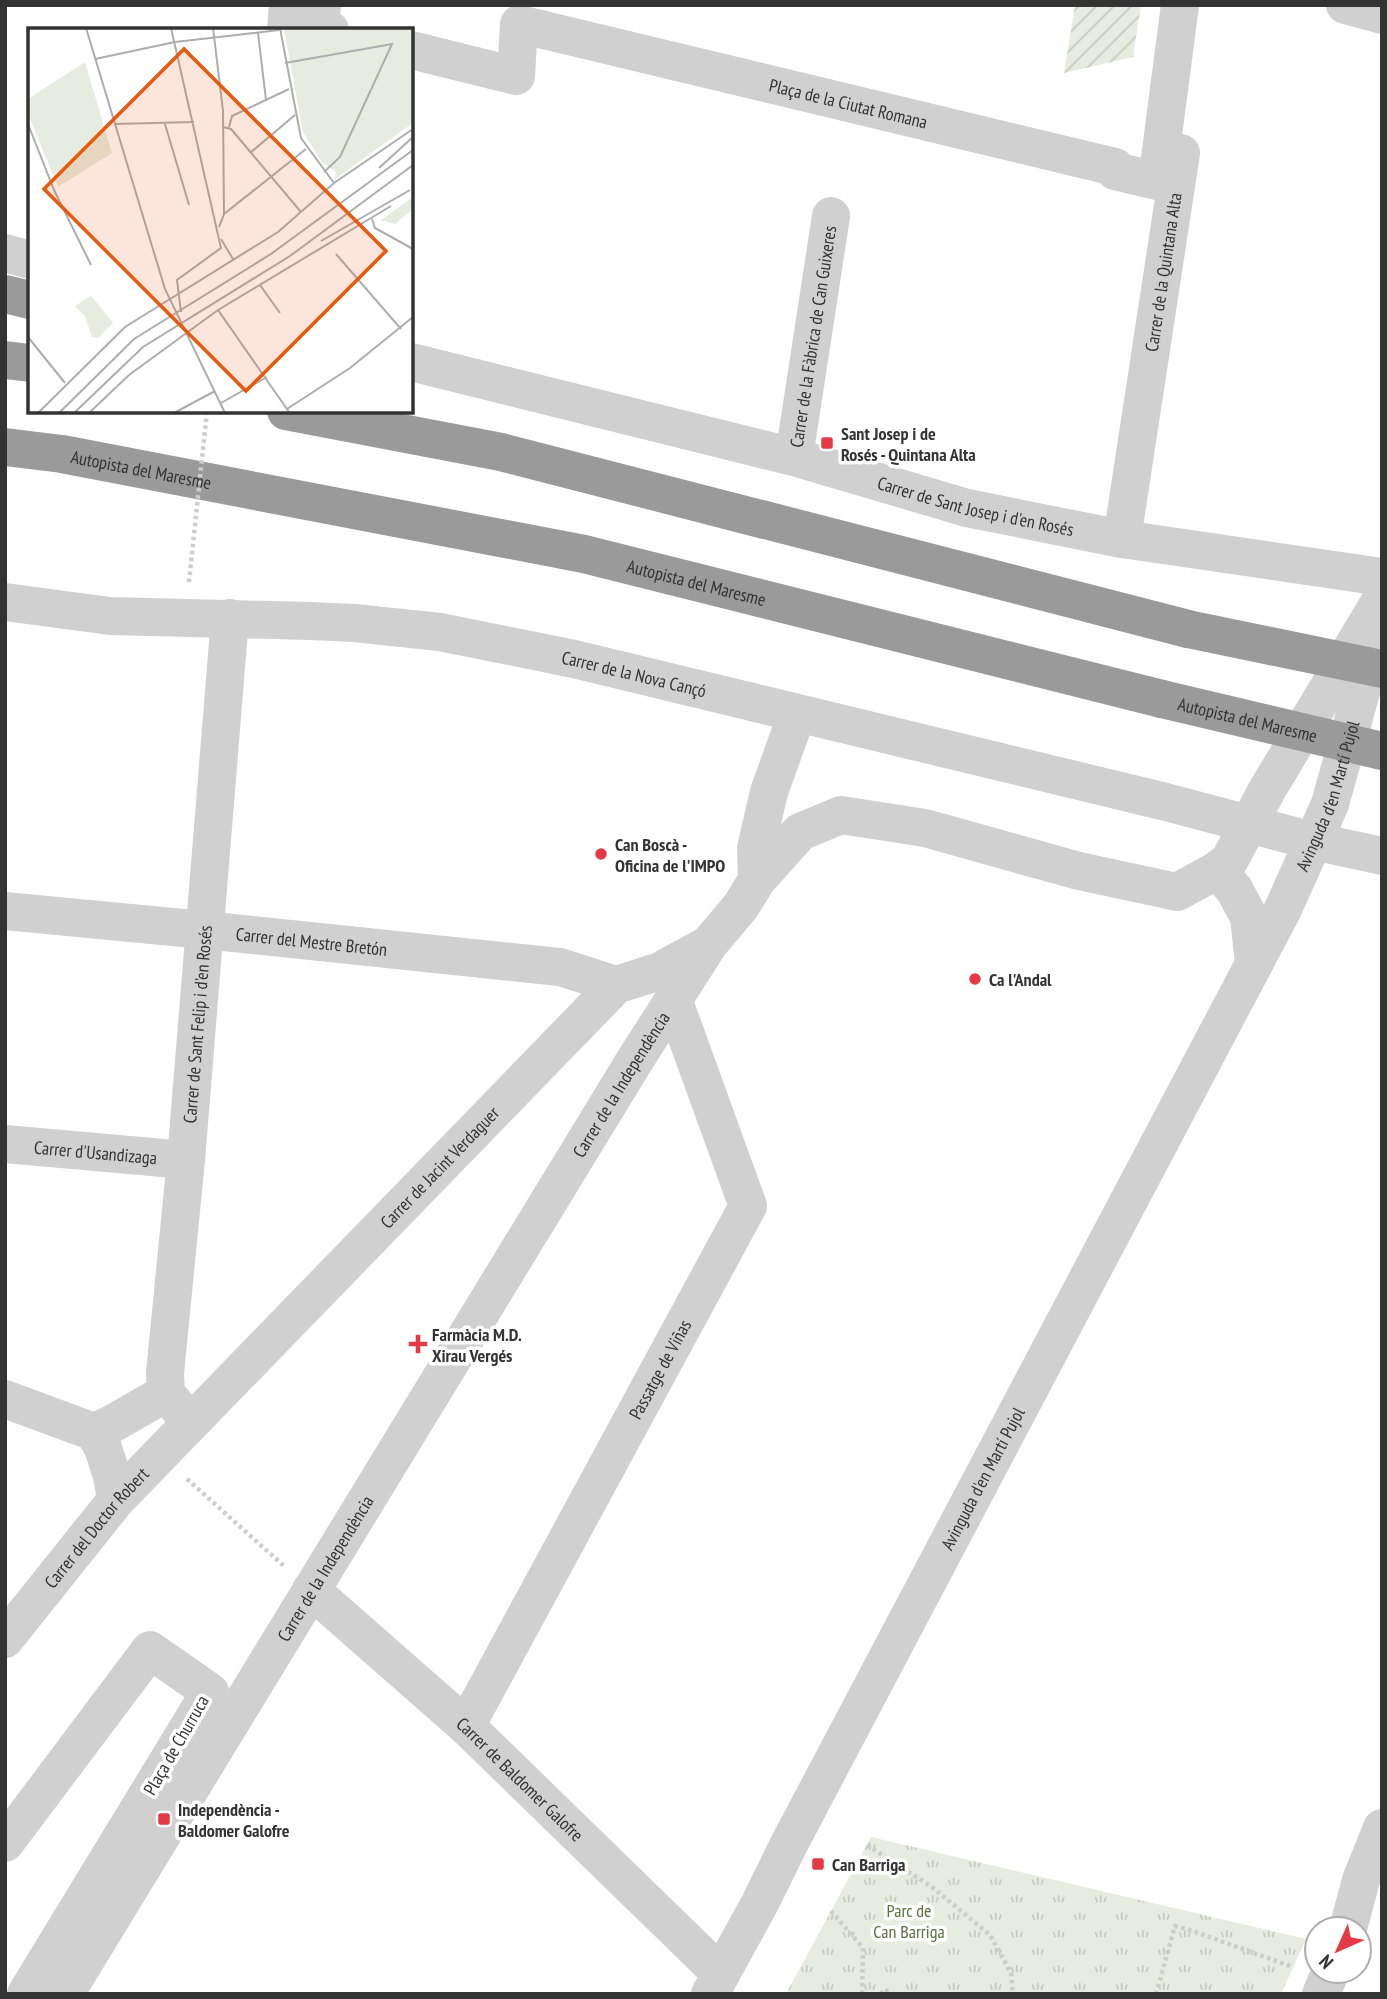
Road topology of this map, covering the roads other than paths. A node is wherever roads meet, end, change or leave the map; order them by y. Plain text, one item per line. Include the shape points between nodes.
1 (288, 5) edge
2 (322, 5) edge
3 (1180, 5) edge
4 (1204, 5) edge
5 (1345, 5) edge
6 (1382, 15) edge
7 (286, 28) edge
8 (323, 28) edge
9 (413, 50) edge
10 (831, 216) dead end
11 (5, 253) edge
12 (28, 259) edge
13 (5, 294) edge
14 (28, 300) edge
15 (5, 360) edge
16 (413, 362) edge
17 (28, 363) edge
18 (296, 413) edge
19 (392, 413) edge
20 (5, 447) edge
21 (501, 452) junction
22 (5, 454) edge
23 (62, 454) junction
24 (794, 457) junction
25 (1122, 539) junction
26 (1382, 578) edge
27 (1382, 598) edge
28 (5, 602) edge
29 (229, 618) junction
30 (1382, 618) edge
31 (1382, 669) edge
32 (797, 714) junction
33 (1382, 751) edge
34 (1250, 825) junction
35 (1313, 841) junction
36 (1382, 856) edge
37 (1214, 872) junction
38 (757, 880) junction
39 (5, 911) edge
40 (204, 930) junction
41 (709, 944) junction
42 (1254, 964) junction
43 (616, 985) junction
44 (673, 999) junction
45 (5, 1144) edge
46 (186, 1160) junction
47 (166, 1393) junction
48 (5, 1399) edge
49 (190, 1422) junction
50 (94, 1433) junction
51 (116, 1500) junction
52 (302, 1582) junction
53 (5, 1639) edge
54 (466, 1726) junction
55 (1382, 1828) edge
56 (5, 1843) edge
57 (1352, 1915) edge
58 (5, 1982) edge
59 (716, 1984) edge
60 (18, 1994) edge
61 (26, 1994) edge
62 (65, 1994) edge

1 - 7 street
2 - 8 street
3 - 9 street, Plaça de la Ciutat Romana via 1157,181 519,23 516,76
4 - 25 street, Carrer de la Quintana Alta
5 - 6 street
10 - 24 street, Carrer de la Fàbrica de Can Guixeres
11 - 12 street
13 - 14 highway
15 - 17 highway
16 - 24 street, Carrer de Sant Josep i d'en Rosés
18 - 21 highway
19 - 21 highway
20 - 23 highway, Autopista del Maresme
21 - 31 highway, bridge via 1188,629
22 - 23 highway
23 - 33 highway, Autopista del Maresme, bridge via 584,554
24 - 25 street, Carrer de Sant Josep i d'en Rosés via 967,508
25 - 26 street, Carrer de Sant Josep i d'en Rosés
27 - 34 street, Carrer de la Independència
28 - 29 street, Carrer de la Nova Cançó via 117,617
29 - 32 street, Carrer de la Nova Cançó via 440,632
29 - 40 street, Carrer de Sant Felip i d'en Rosés
30 - 35 street, Avinguda d'en Martí Pujol via 1330,804
32 - 34 street, Carrer de la Nova Cançó
32 - 38 street via 769,792 756,848
34 - 35 street, Carrer de la Nova Cançó
34 - 37 street, Carrer de la Independència via 1229,861
35 - 36 street, Carrer de la Nova Cançó
35 - 42 street, Avinguda d'en Martí Pujol
37 - 38 street, Carrer de la Independència via 1177,892 1079,871 925,828 841,815 800,832
37 - 42 street via 1234,888 1249,917
38 - 41 street, Carrer de la Independència
39 - 40 street, Carrer del Mestre Bretón
40 - 43 street, Carrer del Mestre Bretón via 560,967
40 - 46 street, Carrer de Sant Felip i d'en Rosés
41 - 43 street, Carrer de Jacint Verdaguer via 660,971
41 - 44 street, Carrer de la Independència
42 - 59 street, Avinguda d'en Martí Pujol
43 - 49 street, Carrer de Jacint Verdaguer
44 - 52 street, Carrer de la Independència
44 - 54 street, Passatge de Viñas via 748,1206
45 - 46 street, Carrer d'Usandizaga
46 - 47 street, Carrer de Sant Felip i d'en Rosés via 164,1373
47 - 49 street
47 - 50 street
48 - 50 street
49 - 51 street, Carrer del Doctor Robert
50 - 51 street via 103,1448
51 - 53 street, Carrer del Doctor Robert
52 - 54 street, Carrer de Baldomer Galofre
52 - 62 street, Carrer de la Independència
54 - 59 street, Carrer de Baldomer Galofre
55 - 57 street
56 - 61 street, Plaça de Churruca via 150,1650 210,1692
58 - 60 street

